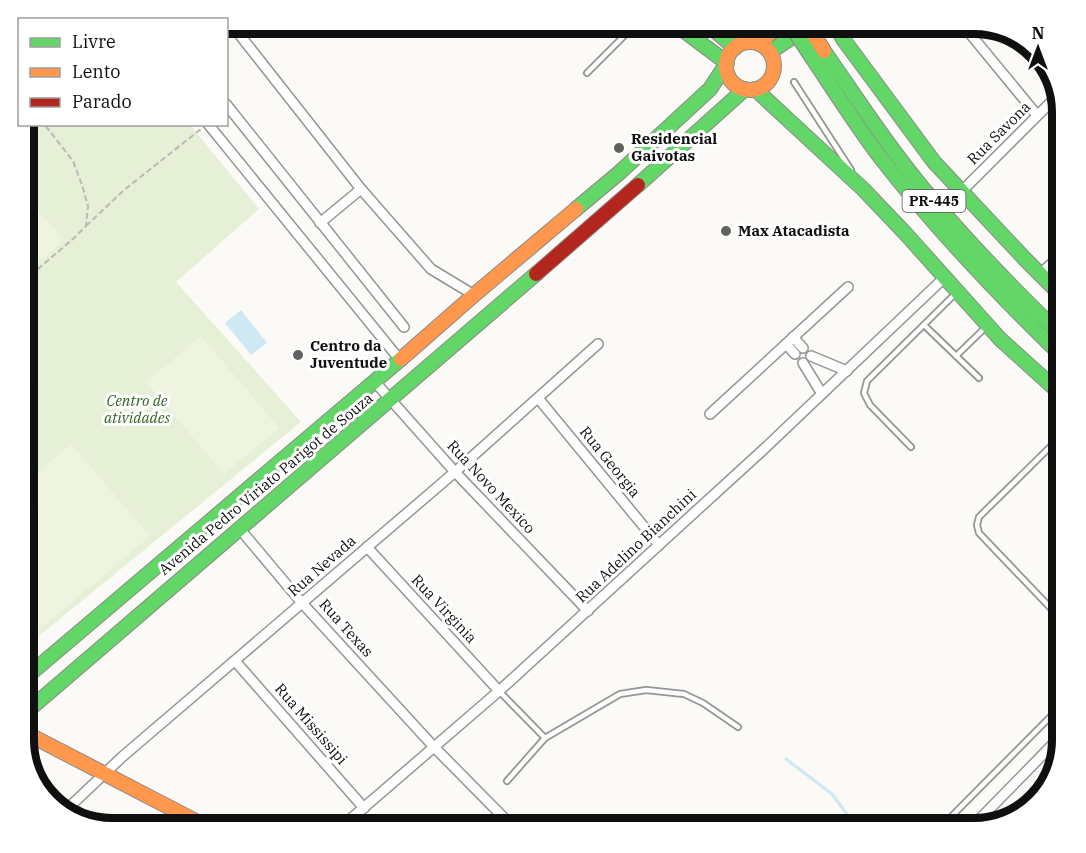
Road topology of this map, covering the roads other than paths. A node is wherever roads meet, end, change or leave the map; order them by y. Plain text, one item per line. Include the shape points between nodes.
1 (239, 34) edge
2 (626, 34) edge
3 (688, 34) edge
4 (719, 34) edge
5 (757, 34) edge
6 (773, 34) edge
7 (793, 34) edge
8 (799, 34) edge
9 (811, 34) edge
10 (840, 34) edge
11 (970, 34) edge
12 (735, 48) junction
13 (765, 48) junction
14 (819, 55) junction
15 (727, 63) junction
16 (587, 73) dead end
17 (794, 82) dead end
18 (750, 89) junction
19 (1051, 102) edge
20 (228, 107) edge
21 (1037, 115) junction
22 (210, 126) edge
23 (619, 173) junction
24 (361, 189) junction
25 (863, 189) junction
26 (962, 192) junction
27 (614, 206) junction
28 (320, 223) junction
29 (1052, 263) edge
30 (1040, 274) junction
31 (945, 277) junction
32 (1052, 286) edge
33 (848, 287) dead end
34 (958, 292) junction
35 (474, 295) junction
36 (924, 325) junction
37 (988, 325) junction
38 (404, 327) dead end
39 (1052, 327) edge
40 (789, 341) junction
41 (598, 345) dead end
42 (1052, 346) edge
43 (799, 351) dead end
44 (811, 356) dead end
45 (956, 356) junction
46 (400, 360) junction
47 (802, 363) dead end
48 (847, 371) junction
49 (979, 378) dead end
50 (375, 382) junction
51 (1052, 386) edge
52 (822, 394) junction
53 (538, 398) junction
54 (390, 399) junction
55 (710, 414) dead end
56 (1052, 446) edge
57 (911, 447) dead end
58 (455, 472) junction
59 (239, 528) junction
60 (659, 544) junction
61 (367, 547) junction
62 (302, 603) junction
63 (1052, 610) edge
64 (588, 611) junction
65 (235, 661) junction
66 (35, 670) edge
67 (499, 692) junction
68 (35, 704) edge
69 (1052, 715) edge
70 (738, 727) dead end
71 (35, 738) edge
72 (545, 738) junction
73 (1051, 746) edge
74 (434, 747) junction
75 (106, 774) junction
76 (507, 781) dead end
77 (71, 806) edge
78 (364, 808) junction
79 (190, 818) edge
80 (352, 818) edge
81 (504, 818) edge
82 (950, 818) edge
83 (981, 818) edge

1 - 24 street
2 - 16 lane
3 - 15 main road
4 - 12 main road
5 - 13 main road
6 - 13 main road
7 - 13 main road
8 - 14 main road, PR-445, bridge
9 - 14 main road, bridge
10 - 26 main road via 934,162
11 - 21 street
12 - 13 main road via 750,42
12 - 15 main road
13 - 18 main road via 772,57 771,77 764,85
14 - 39 main road, PR-445 via 963,235
14 - 42 main road, PR-445 via 856,123 926,213
15 - 18 main road via 731,80
15 - 23 main road, Avenida Pedro Viriato Parigot de Souza via 710,89
17 - 25 lane
18 - 25 main road
18 - 27 main road, Avenida Pedro Viriato Parigot de Souza
19 - 21 street, Rua Savona
20 - 28 street
21 - 26 street, Rua Savona
22 - 46 street
23 - 27 main road via 606,198
23 - 35 main road, Avenida Pedro Viriato Parigot de Souza
24 - 28 street
24 - 35 street via 431,269
25 - 31 main road
26 - 30 main road
27 - 54 main road, Avenida Pedro Viriato Parigot de Souza
28 - 38 street
29 - 30 street
30 - 32 main road
31 - 34 main road
31 - 48 street, Rua Adelino Bianchini
33 - 40 street
34 - 36 lane
34 - 37 main road
35 - 46 main road, Avenida Pedro Viriato Parigot de Souza
36 - 45 lane
36 - 57 lane via 867,381 864,393 870,405
37 - 45 lane
37 - 51 main road
40 - 43 street
40 - 55 street
41 - 53 street, Rua Nevada
44 - 48 street
45 - 49 lane
46 - 50 main road, Avenida Pedro Viriato Parigot de Souza
47 - 52 street
48 - 52 street, Rua Adelino Bianchini
50 - 54 street, Rua Novo Mexico
50 - 66 main road, Avenida Pedro Viriato Parigot de Souza
52 - 60 street, Rua Adelino Bianchini
53 - 58 street, Rua Nevada
53 - 60 street, Rua Georgia
54 - 58 street, Rua Novo Mexico
54 - 59 main road, Avenida Pedro Viriato Parigot de Souza
56 - 63 lane via 979,517 977,525 979,533
58 - 61 street, Rua Nevada
58 - 64 street, Rua Novo Mexico
59 - 62 street, Rua Texas
59 - 68 main road, Avenida Pedro Viriato Parigot de Souza
60 - 64 street, Rua Adelino Bianchini
61 - 62 street, Rua Nevada
61 - 67 street, Rua Virginia
62 - 65 street, Rua Nevada
62 - 74 street, Rua Texas
64 - 67 street, Rua Adelino Bianchini
65 - 75 street, Rua Nevada
65 - 78 street, Rua Mississipi
67 - 72 lane
67 - 74 street, Rua Adelino Bianchini
69 - 82 lane
70 - 72 lane via 684,694 646,690 620,694
71 - 75 main road
72 - 76 lane
73 - 83 street
74 - 78 street, Rua Adelino Bianchini
74 - 81 street, Rua Texas
75 - 77 street, Rua Nevada
75 - 79 main road
78 - 80 street, Rua Adelino Bianchini

